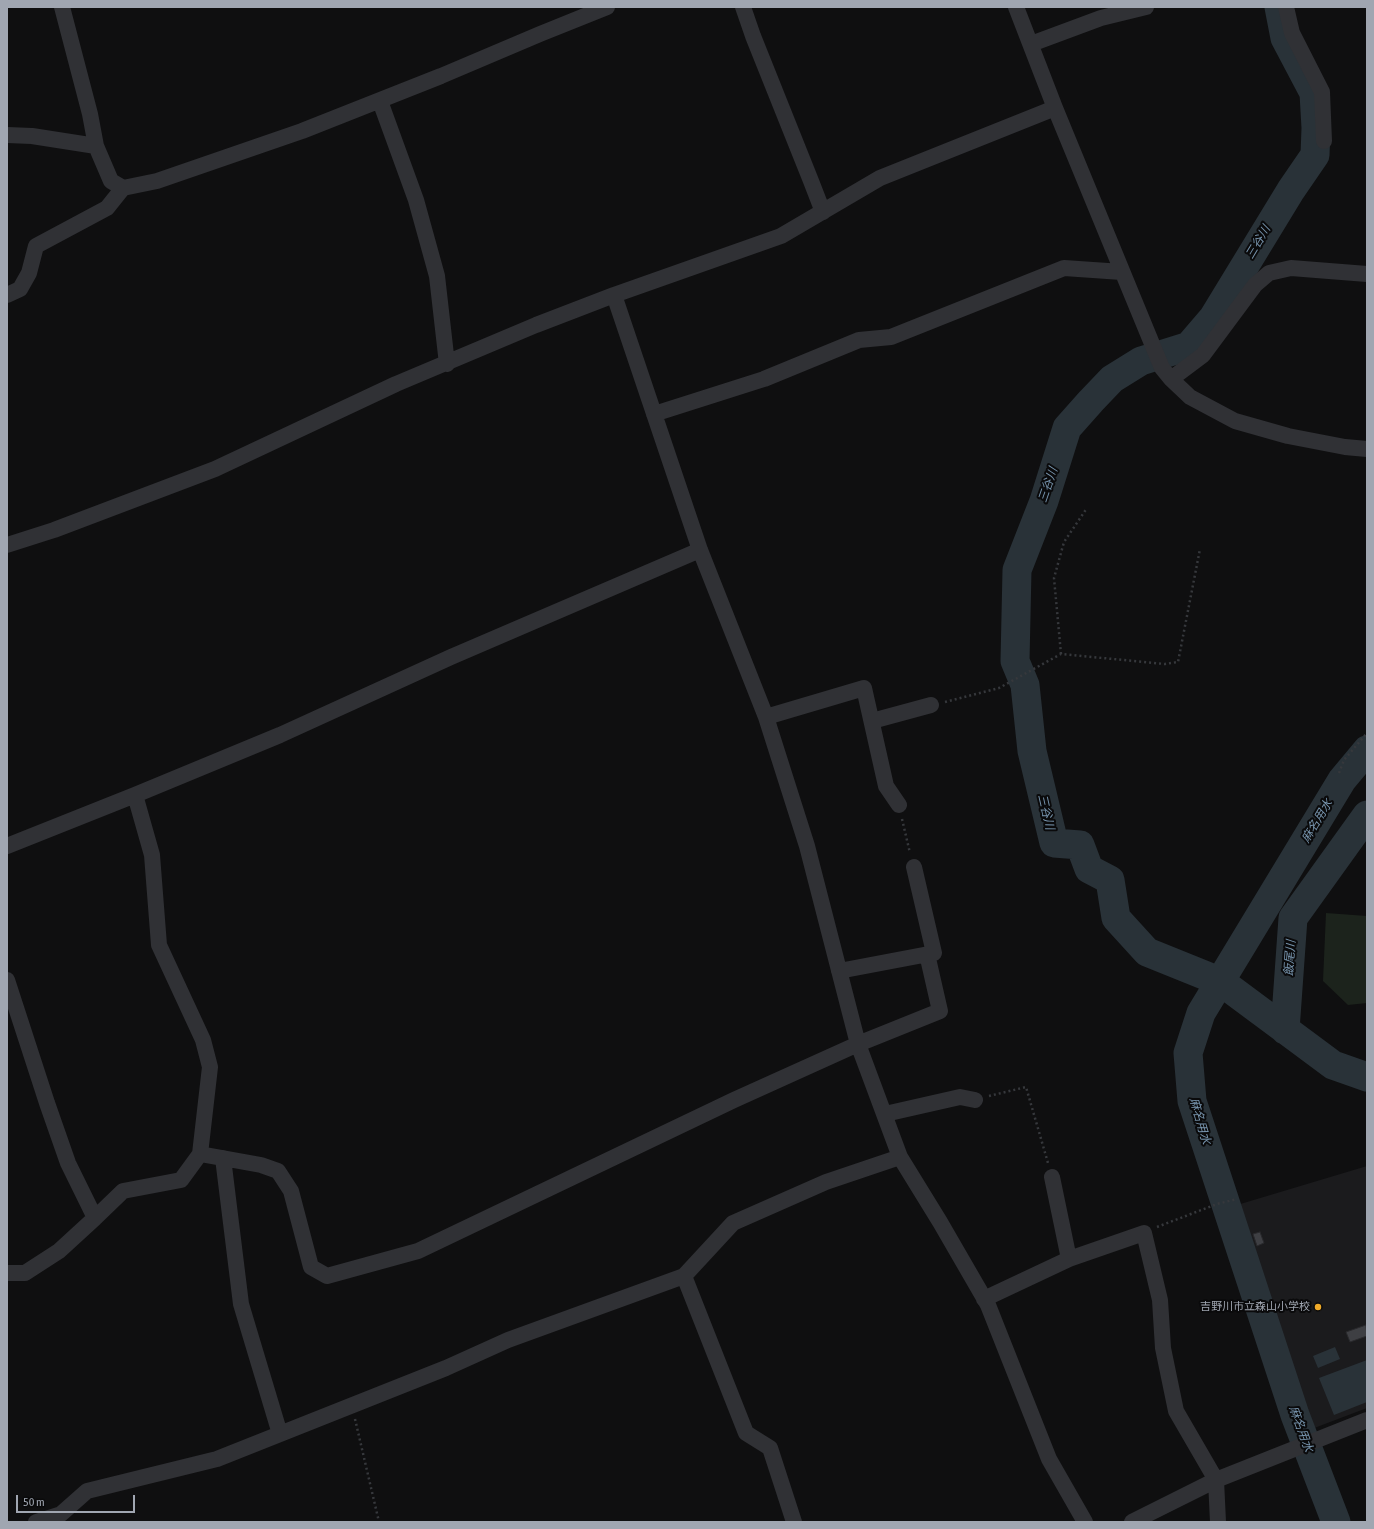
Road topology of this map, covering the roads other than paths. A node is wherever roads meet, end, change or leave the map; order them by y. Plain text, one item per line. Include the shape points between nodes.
1 (62, 7) edge
2 (607, 7) edge
3 (743, 7) edge
4 (1016, 7) edge
5 (1146, 7) edge
6 (1286, 7) edge
7 (1030, 44) junction
8 (380, 101) junction
9 (1055, 108) junction
10 (7, 135) edge
11 (1324, 140) dead end
12 (96, 146) junction
13 (123, 188) junction
14 (823, 212) junction
15 (1122, 272) junction
16 (1367, 274) edge
17 (614, 295) junction
18 (7, 296) edge
19 (447, 364) junction
20 (1166, 373) junction
21 (654, 414) junction
22 (1367, 449) edge
23 (7, 545) edge
24 (700, 550) junction
25 (931, 705) road end
26 (766, 717) junction
27 (872, 721) junction
28 (135, 795) junction
29 (898, 805) road end
30 (7, 846) edge
31 (914, 867) road end
32 (927, 954) junction
33 (839, 971) junction
34 (7, 980) edge
35 (858, 1044) junction
36 (975, 1100) road end
37 (885, 1114) junction
38 (200, 1154) junction
39 (900, 1157) junction
40 (223, 1158) junction
41 (1052, 1177) road end
42 (94, 1218) junction
43 (1069, 1259) junction
44 (7, 1273) edge
45 (684, 1276) junction
46 (984, 1299) junction
47 (1367, 1420) edge
48 (280, 1434) junction
49 (1216, 1480) junction
50 (36, 1522) edge
51 (794, 1522) edge
52 (1085, 1522) edge
53 (1132, 1522) edge
54 (1218, 1522) edge

1 - 12 street
2 - 8 street
3 - 14 street
4 - 7 street
5 - 7 street via 1101,18
6 - 11 street via 1292,33 1322,92
7 - 9 street
8 - 13 street via 157,181
8 - 19 street via 416,200 437,276
9 - 14 street via 880,178
9 - 15 street
10 - 12 street via 32,136
12 - 13 street via 111,181
13 - 18 street via 107,208 36,246 29,273 20,289
14 - 17 street via 781,236
15 - 20 street
15 - 21 street via 1064,268 891,337 859,340 764,379
16 - 20 street via 1291,268 1269,273 1255,285 1203,354
17 - 19 street via 536,325
17 - 21 street
19 - 23 street via 396,384 215,469 54,530
20 - 22 street via 1190,396 1235,421 1288,436
21 - 24 street
24 - 26 street
24 - 28 street via 451,657 280,735
25 - 27 street
26 - 27 street via 864,688
26 - 33 street via 807,846
27 - 29 street via 886,786
28 - 30 street
28 - 38 street via 152,855 159,944 203,1040 210,1067
31 - 32 street via 934,953
32 - 33 street
32 - 35 street via 940,1011
33 - 35 street
34 - 42 street via 68,1164
35 - 37 street
35 - 40 street via 734,1100 418,1251 327,1276 311,1267 291,1191 278,1171
36 - 37 street via 960,1097
37 - 39 street
38 - 40 street
38 - 42 street via 180,1180 123,1191
39 - 45 street via 826,1182 733,1223
39 - 46 street
40 - 48 street via 241,1304
41 - 43 street
42 - 44 street via 59,1251 25,1273
43 - 46 street
43 - 49 street via 1144,1233 1160,1300 1163,1348 1176,1411
45 - 48 street via 508,1340 446,1368
45 - 51 street via 746,1433 770,1448
46 - 52 street via 1050,1460
47 - 49 street
48 - 50 street via 217,1459 87,1491 61,1514
49 - 53 street
49 - 54 street

